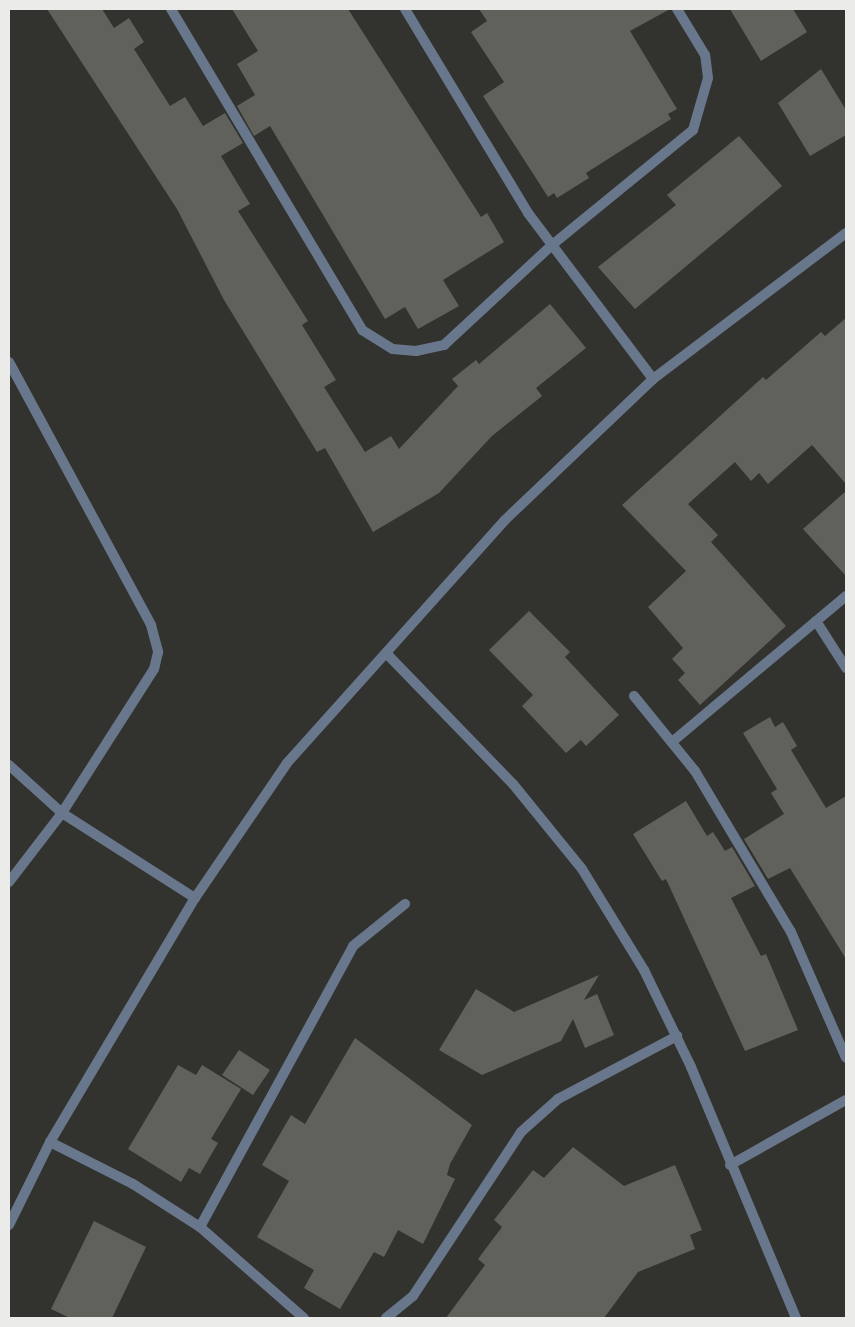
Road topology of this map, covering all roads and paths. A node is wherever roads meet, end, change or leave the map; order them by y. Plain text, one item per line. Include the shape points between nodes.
1 (171, 9) edge
2 (405, 9) edge
3 (676, 9) edge
4 (846, 233) edge
5 (552, 245) junction
6 (9, 362) edge
7 (653, 379) junction
8 (846, 596) edge
9 (816, 621) junction
10 (386, 652) junction
11 (846, 668) edge
12 (634, 696) dead end
13 (672, 742) junction
14 (9, 765) edge
15 (62, 813) junction
16 (9, 882) edge
17 (195, 898) junction
18 (406, 904) dead end
19 (677, 1036) junction
20 (846, 1058) edge
21 (846, 1100) edge
22 (50, 1142) junction
23 (730, 1165) junction
24 (9, 1225) edge
25 (200, 1227) junction
26 (304, 1318) edge
27 (386, 1318) edge
28 (796, 1318) edge

1 - 5 street via 362,330 376,341 393,349 416,351 444,345
2 - 5 street via 528,213
3 - 5 street via 705,55 708,78 693,130
4 - 7 street
5 - 7 street
6 - 15 street via 151,625 158,652 154,669
7 - 10 street via 505,520
8 - 9 street
9 - 11 street
9 - 13 street
10 - 17 street via 287,763
10 - 19 street via 514,784 582,869 644,970
12 - 13 street
13 - 20 street via 696,771 791,932
14 - 15 street
15 - 16 street
15 - 17 street
17 - 22 street
18 - 25 street via 353,946
19 - 23 street
19 - 27 street via 558,1099 520,1132 413,1296
21 - 23 street
22 - 24 street
22 - 25 street via 132,1184
23 - 28 street
25 - 26 street

